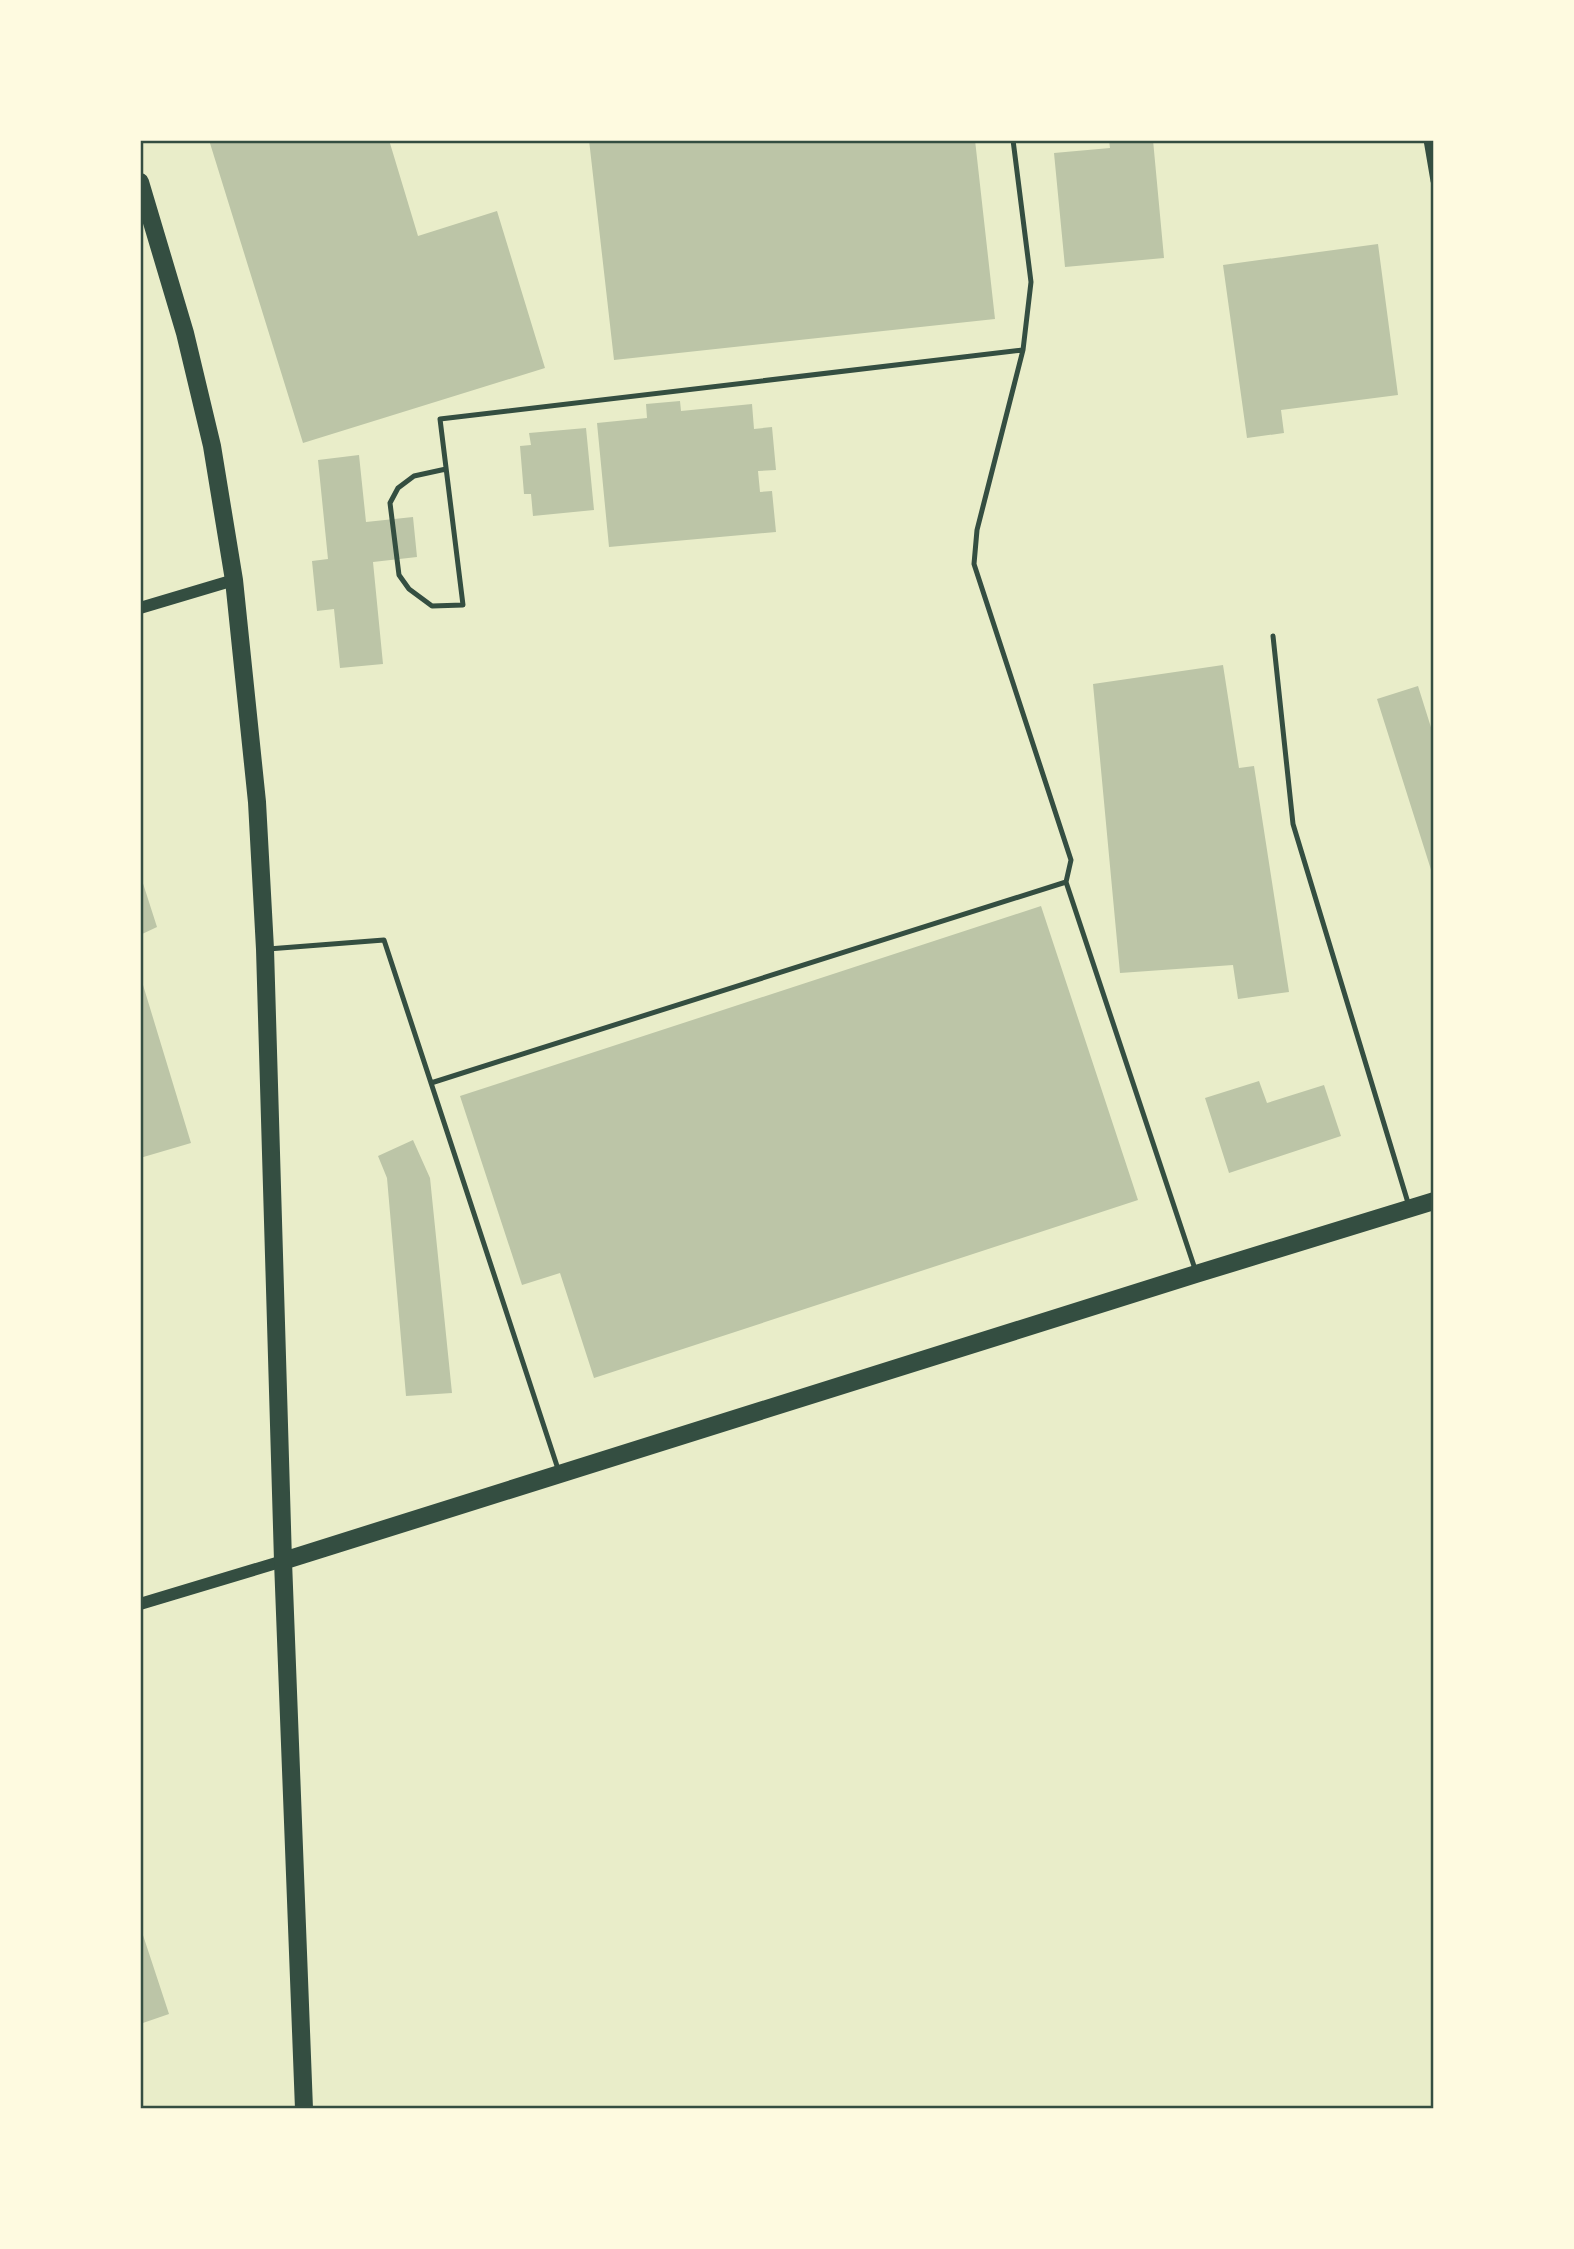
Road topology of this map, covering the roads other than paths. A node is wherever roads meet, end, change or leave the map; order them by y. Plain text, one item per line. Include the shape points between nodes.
1 (1013, 140) edge
2 (1427, 140) edge
3 (1434, 181) edge
4 (140, 182) edge
5 (1023, 350) junction
6 (446, 469) junction
7 (234, 579) junction
8 (140, 608) edge
9 (1273, 636) dead end
10 (1066, 882) junction
11 (265, 949) junction
12 (431, 1083) junction
13 (1434, 1201) edge
14 (1410, 1209) junction
15 (1196, 1274) junction
16 (559, 1474) junction
17 (283, 1561) junction
18 (140, 1604) edge
19 (304, 2109) edge

1 - 5 lane via 1031,282
2 - 3 street
4 - 7 main road via 212,446
5 - 6 lane via 440,419
5 - 10 lane via 977,530 974,564 1071,860
6 - 6 lane via 463,605 432,606 399,575 390,503 398,488 414,476
7 - 8 street
7 - 11 main road via 257,802
9 - 14 lane via 1293,824
10 - 12 lane
10 - 15 lane
11 - 12 lane via 384,940
11 - 17 main road
12 - 16 lane
13 - 14 main road
14 - 15 main road
15 - 16 main road
16 - 17 main road
17 - 18 street
17 - 19 main road

